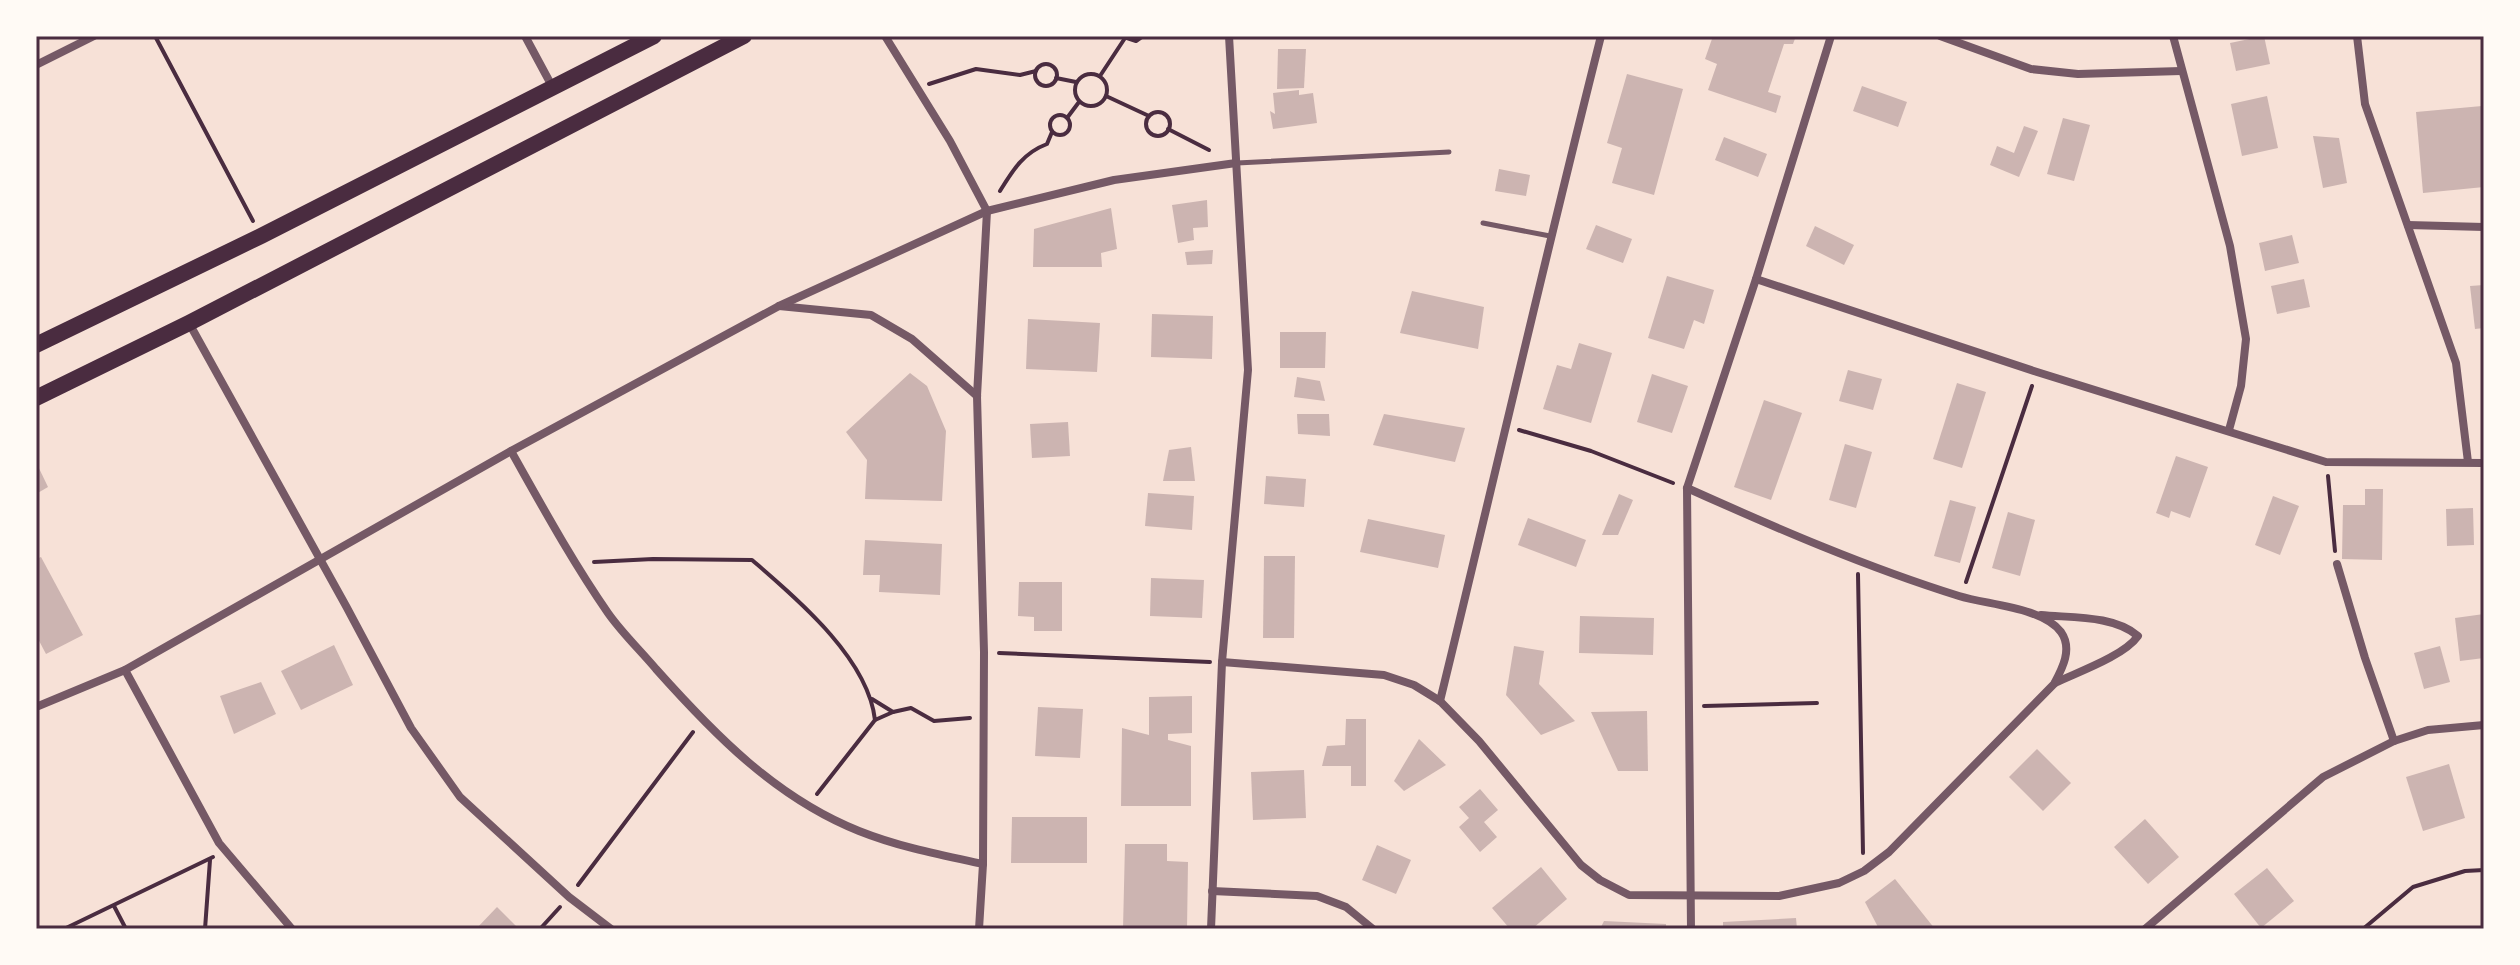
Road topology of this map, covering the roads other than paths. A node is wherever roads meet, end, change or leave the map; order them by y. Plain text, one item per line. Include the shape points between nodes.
1 (94, 36) edge
2 (525, 36) edge
3 (654, 36) edge
4 (744, 36) edge
5 (885, 36) edge
6 (1229, 36) edge
7 (1601, 36) edge
8 (1831, 36) edge
9 (1940, 36) edge
10 (2173, 36) edge
11 (2357, 36) edge
12 (36, 65) edge
13 (2181, 71) junction
14 (553, 90) junction
15 (1449, 152) dead end
16 (1236, 163) junction
17 (987, 211) junction
18 (1483, 223) dead end
19 (2408, 225) junction
20 (2484, 227) edge
21 (1550, 236) junction
22 (1756, 279) junction
23 (779, 306) junction
24 (189, 323) junction
25 (36, 345) edge
26 (977, 396) junction
27 (36, 398) edge
28 (2229, 430) junction
29 (511, 451) junction
30 (2468, 462) junction
31 (2484, 463) edge
32 (1687, 488) junction
33 (320, 559) junction
34 (2337, 564) road end
35 (2038, 615) junction
36 (1222, 662) junction
37 (125, 670) junction
38 (2054, 684) junction
39 (1440, 701) junction
40 (36, 707) edge
41 (2484, 725) edge
42 (2394, 741) junction
43 (983, 864) junction
44 (1212, 891) junction
45 (1689, 897) junction
46 (292, 929) edge
47 (611, 929) edge
48 (979, 929) edge
49 (1211, 929) edge
50 (1373, 929) edge
51 (1691, 929) edge
52 (2145, 929) edge

1 - 12 street
2 - 14 street
3 - 14 main road
4 - 24 main road
5 - 17 street
6 - 16 street
7 - 21 street
8 - 22 street
9 - 13 street via 2031,69 2078,74
10 - 13 street
11 - 19 street via 2365,104
13 - 28 street via 2230,246 2246,339
14 - 25 main road
15 - 16 lane
16 - 17 street via 1114,180
16 - 36 street via 1248,370
17 - 23 street
17 - 26 street
18 - 21 lane
19 - 20 street
19 - 30 street via 2456,363
21 - 39 street
22 - 28 street
22 - 32 street
23 - 26 street via 871,315 912,339
23 - 29 street
24 - 27 main road
24 - 33 street
26 - 43 street
28 - 30 street via 2326,462
29 - 33 street
29 - 43 street via 610,616 702,720 760,772 807,805 858,830
30 - 31 street
32 - 35 street via 1857,560 1961,597
32 - 45 street
33 - 37 street
33 - 47 street via 411,728 460,797
34 - 42 street
35 - 38 street via 2061,632 2066,645 2066,661
35 - 38 street via 2110,622 2129,627 2138,636 2113,655
36 - 39 street via 1384,675
36 - 44 street
37 - 40 street
37 - 46 street via 225,852
38 - 45 street via 1864,871 1839,883 1779,896
39 - 45 street via 1581,865 1600,880 1629,895
41 - 42 street via 2428,730
42 - 52 street via 2323,777
43 - 48 street
44 - 49 street
44 - 50 street via 1317,896 1346,907
45 - 51 street

